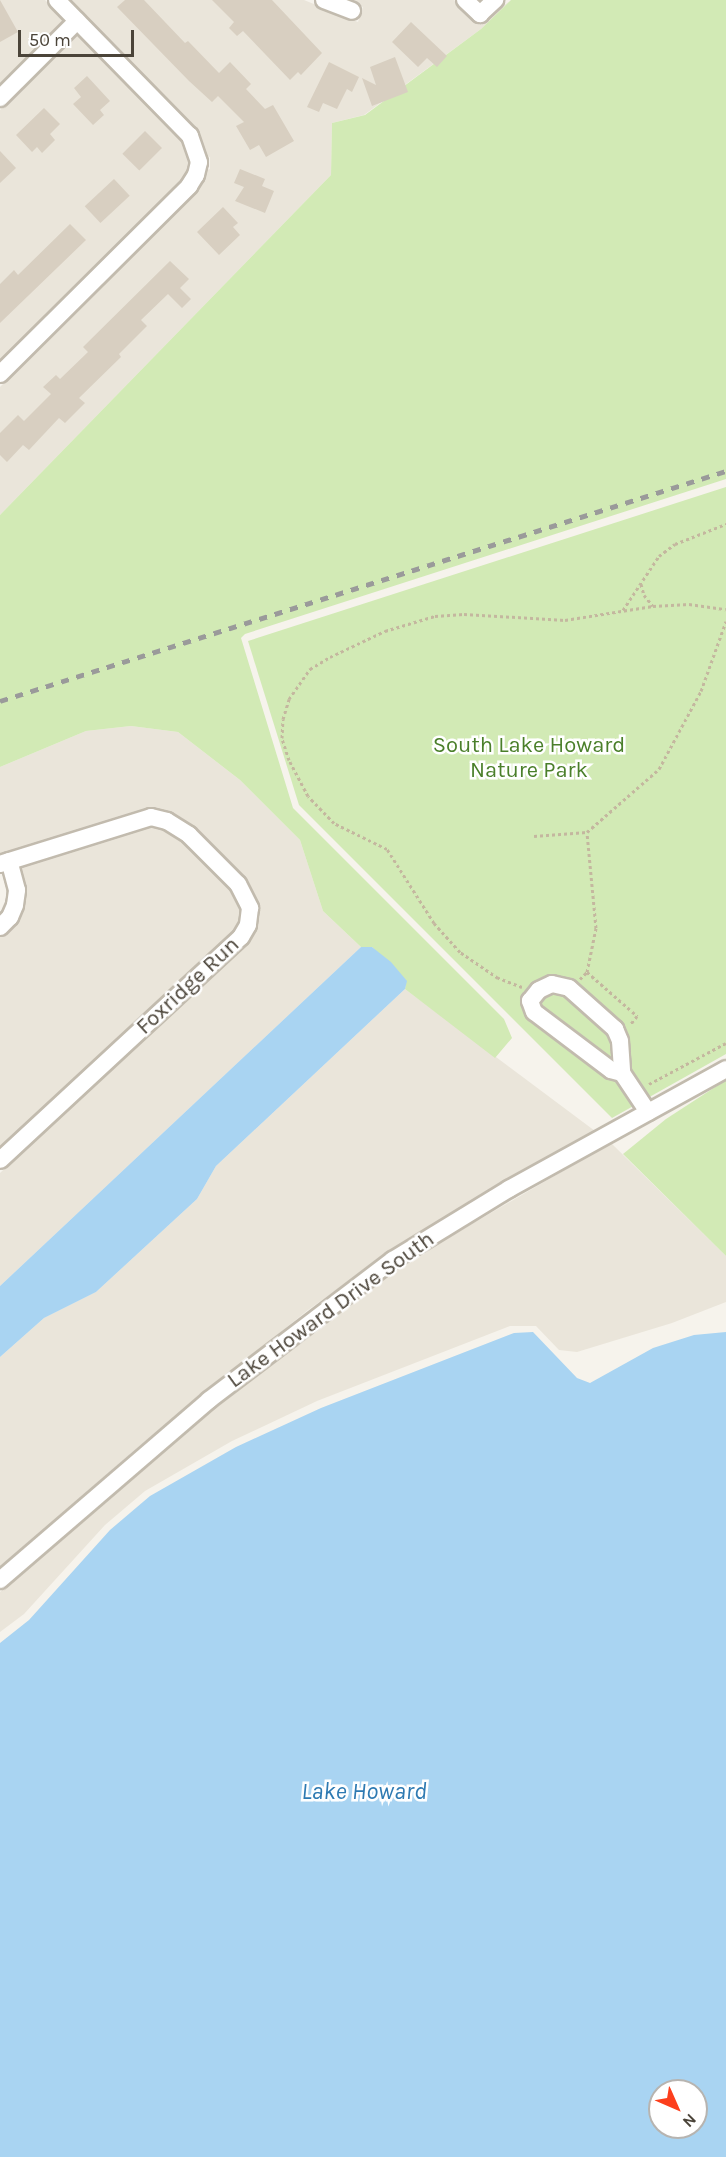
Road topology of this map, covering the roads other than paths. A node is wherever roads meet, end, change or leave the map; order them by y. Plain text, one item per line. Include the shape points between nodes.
1 (57, 0) edge
2 (324, 0) edge
3 (465, 0) edge
4 (495, 0) edge
5 (352, 11) dead end
6 (77, 21) junction
7 (0, 98) edge
8 (0, 374) edge
9 (5, 863) edge
10 (0, 927) edge
11 (726, 1069) edge
12 (622, 1073) junction
13 (648, 1112) junction
14 (0, 1160) edge
15 (0, 1580) edge

1 - 6 street
2 - 5 street
3 - 4 street via 480,14
6 - 7 street
6 - 8 street via 190,136 200,162 189,186
9 - 10 street via 17,890 10,917
9 - 14 street, Foxridge Run via 140,819 156,818 179,826 189,835 238,884 250,908 248,925 241,937
11 - 13 street, Lake Howard Drive South
12 - 12 street via 620,1041 615,1029 569,988 552,984 539,990 530,1001 534,1012 611,1070
12 - 13 street
13 - 15 street, Lake Howard Drive South via 393,1260 209,1400

